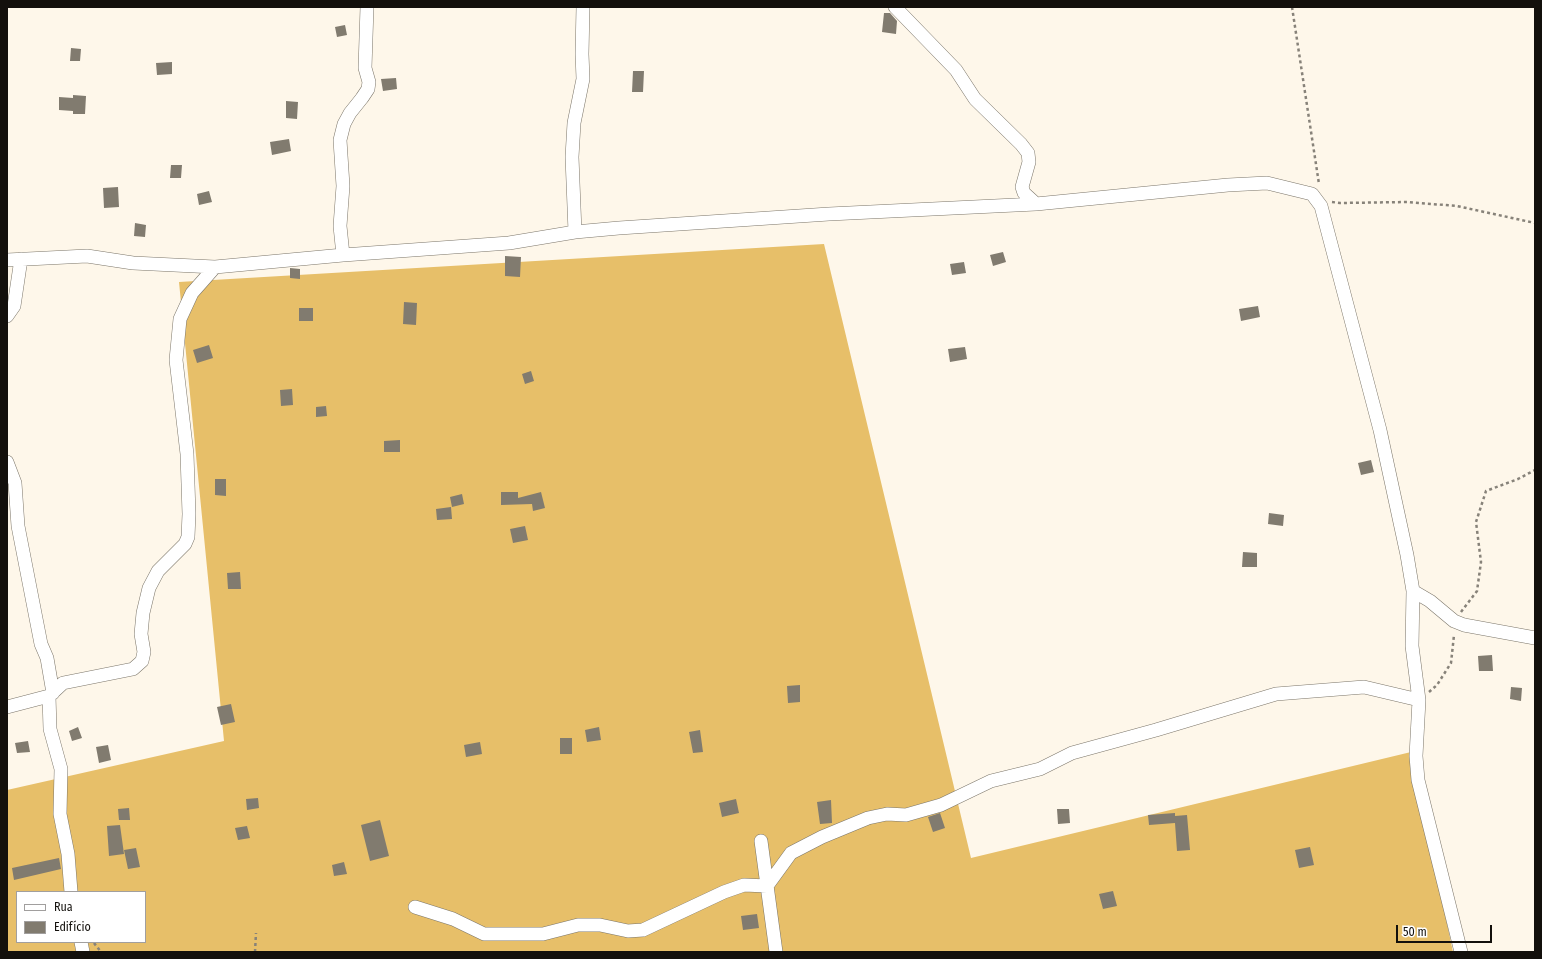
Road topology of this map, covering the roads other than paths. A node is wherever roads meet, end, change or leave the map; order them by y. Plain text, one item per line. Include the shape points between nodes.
1 (367, 7) edge
2 (583, 7) edge
3 (895, 7) edge
4 (1036, 204) junction
5 (575, 232) junction
6 (343, 255) junction
7 (21, 259) junction
8 (7, 260) edge
9 (215, 267) junction
10 (7, 316) edge
11 (7, 462) edge
12 (1413, 591) junction
13 (1535, 638) edge
14 (51, 695) junction
15 (1419, 700) junction
16 (7, 707) edge
17 (762, 841) dead end
18 (767, 886) junction
19 (71, 891) edge
20 (415, 906) dead end
21 (776, 952) edge
22 (1461, 952) edge

1 - 6 street via 365,68 368,89 350,113 340,140 343,186 340,226
2 - 5 street via 584,79 574,123 572,157
3 - 4 street via 956,70 975,99 1028,153 1022,188 1024,194
4 - 5 street via 687,222
4 - 12 street via 1267,183 1312,194 1321,206 1380,430
5 - 6 street via 509,243
6 - 9 street
7 - 8 street
7 - 9 street via 87,256 133,263
7 - 10 street via 14,306
9 - 14 street via 192,293 180,319 176,360 187,454 188,537 185,544 158,570 149,588 143,613 142,661 133,669 63,683
11 - 14 street via 15,483 18,526 41,644 47,658
12 - 13 street via 1454,621 1464,625
12 - 15 street via 1412,646
14 - 16 street
14 - 19 street via 50,729 61,768 60,814 68,854
15 - 18 street via 1364,687 1276,694 1072,752 1040,768 991,780 941,805 906,815 887,814 868,818 822,837 791,853
15 - 22 street via 1416,756 1418,780
17 - 18 street
18 - 20 street via 744,884 643,930 628,931 600,925 578,925 543,934 484,934 453,919
18 - 21 street

